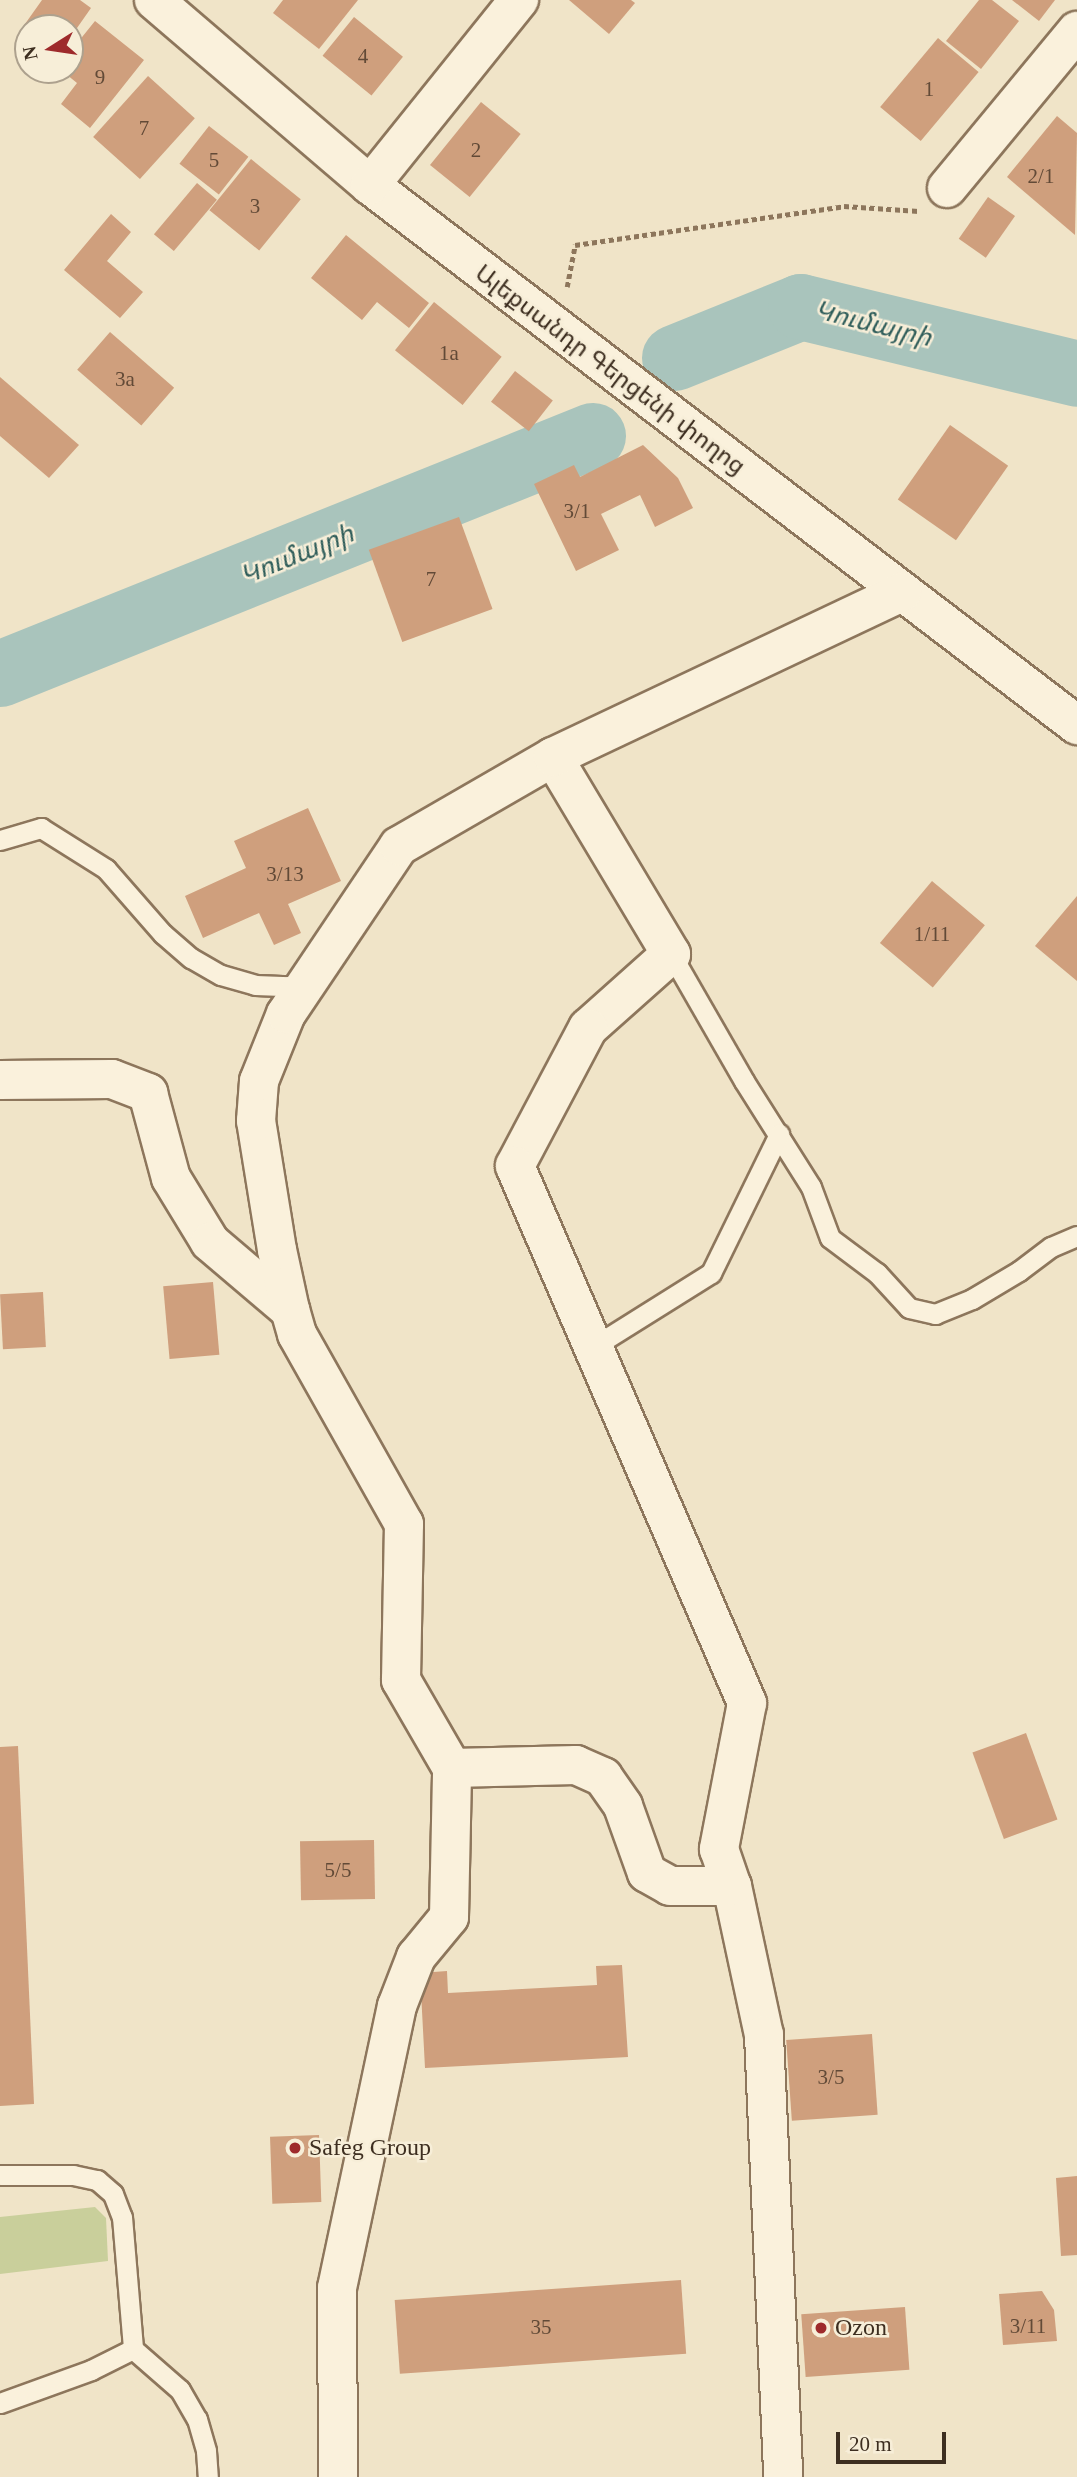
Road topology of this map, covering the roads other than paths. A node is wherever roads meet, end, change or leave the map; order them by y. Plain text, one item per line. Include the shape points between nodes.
1 (154, 0) edge
2 (519, 0) edge
3 (1077, 31) edge
4 (370, 185) junction
5 (947, 188) road end
6 (902, 592) junction
7 (1077, 725) edge
8 (553, 758) junction
9 (0, 840) edge
10 (671, 954) junction
11 (309, 980) junction
12 (0, 1080) edge
13 (779, 1133) junction
14 (1077, 1236) edge
15 (290, 1310) junction
16 (593, 1347) junction
17 (452, 1768) junction
18 (732, 1886) junction
19 (0, 2175) edge
20 (133, 2349) junction
21 (0, 2403) edge
22 (208, 2477) edge
23 (338, 2477) edge
24 (783, 2477) edge

1 - 4 street, Ալեքսանդր Գերցենի փողոց
2 - 4 street
3 - 5 street
4 - 6 street, Ալեքսանդր Գերցենի փողոց
6 - 7 street, Ալեքսանդր Գերցենի փողոց
6 - 8 street
8 - 10 street
8 - 11 street via 399,846
9 - 11 lane via 41,828 106,869 163,934 221,975 255,985 289,986
10 - 13 lane
10 - 16 street via 588,1028 515,1166
11 - 15 street via 268,1052 259,1081 256,1121
12 - 15 street via 112,1079 148,1093 170,1178 210,1242
13 - 14 lane via 811,1187 830,1238 877,1273 909,1308 935,1314 972,1299 1051,1247
13 - 16 lane via 711,1273
15 - 17 street via 297,1334 404,1524 401,1680
16 - 18 street via 747,1703 719,1849
17 - 18 street via 576,1765 603,1777 623,1806 647,1872 670,1886
17 - 23 street via 449,1917 416,1957 397,2006 337,2288
18 - 24 street via 764,2035
19 - 20 lane via 73,2175 97,2180 113,2194 122,2217
20 - 21 lane via 91,2370
20 - 22 lane via 180,2390 197,2419

